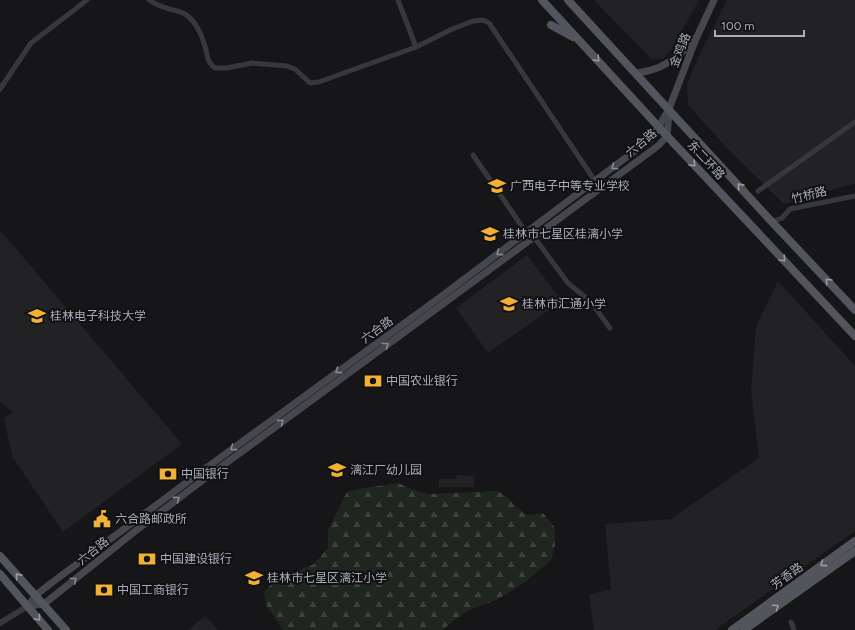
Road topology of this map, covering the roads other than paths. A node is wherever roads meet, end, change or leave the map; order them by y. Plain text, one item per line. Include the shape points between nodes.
1 (87, 0) edge
2 (149, 0) edge
3 (398, 0) edge
4 (542, 0) edge
5 (568, 0) edge
6 (714, 0) edge
7 (551, 25) dead end
8 (700, 31) junction
9 (578, 39) junction
10 (416, 46) junction
11 (636, 73) junction
12 (0, 89) edge
13 (669, 109) junction
14 (855, 122) edge
15 (659, 127) junction
16 (667, 136) junction
17 (473, 155) dead end
18 (595, 182) junction
19 (758, 191) dead end
20 (855, 196) edge
21 (772, 222) junction
22 (528, 232) junction
23 (534, 237) junction
24 (855, 310) edge
25 (610, 328) dead end
26 (855, 336) edge
27 (855, 542) edge
28 (855, 551) edge
29 (0, 556) edge
30 (0, 574) edge
31 (36, 595) junction
32 (44, 604) junction
33 (28, 606) junction
34 (791, 622) dead end
35 (0, 623) edge
36 (48, 630) edge
37 (66, 630) edge
38 (732, 630) edge
39 (744, 630) edge
40 (794, 630) edge

1 - 12 street via 31,43
2 - 10 street via 190,17 200,32 207,59 214,68 252,63 287,66 295,69 310,83 319,82
3 - 10 street
4 - 9 main road, 东二环路
5 - 11 main road, 东二环路
6 - 8 main road, 金鸡路
7 - 9 main road
8 - 11 main road via 691,43 669,62 657,69
8 - 13 main road, 金鸡路
9 -> 15 main road, 东二环路
10 - 18 street via 473,20 489,23
11 - 13 main road, 东二环路
13 - 15 main road, 六合路
13 - 16 main road, 六合路
21 -> 13 main road, 东二环路
14 - 19 street
15 - 16 main road, 东二环路
15 -> 18 main road, 六合路 via 652,138
16 - 23 main road, 六合路 via 659,145
16 -> 26 main road, 东二环路
17 - 22 street
18 - 22 main road, 六合路
20 - 21 street, 竹桥路 via 790,209 782,218
24 -> 21 main road, 东二环路
22 - 23 street
22 -> 31 main road, 六合路
23 - 25 street via 568,283 592,302
32 -> 23 main road, 六合路 via 203,480
27 -> 38 main road, 芳香路
39 -> 28 main road, 芳香路
31 -> 29 main road
30 - 33 main road
31 - 32 main road
31 - 33 main road, 六合路
32 - 33 main road
32 - 37 main road
33 - 35 street
33 -> 36 main road
34 - 40 street

